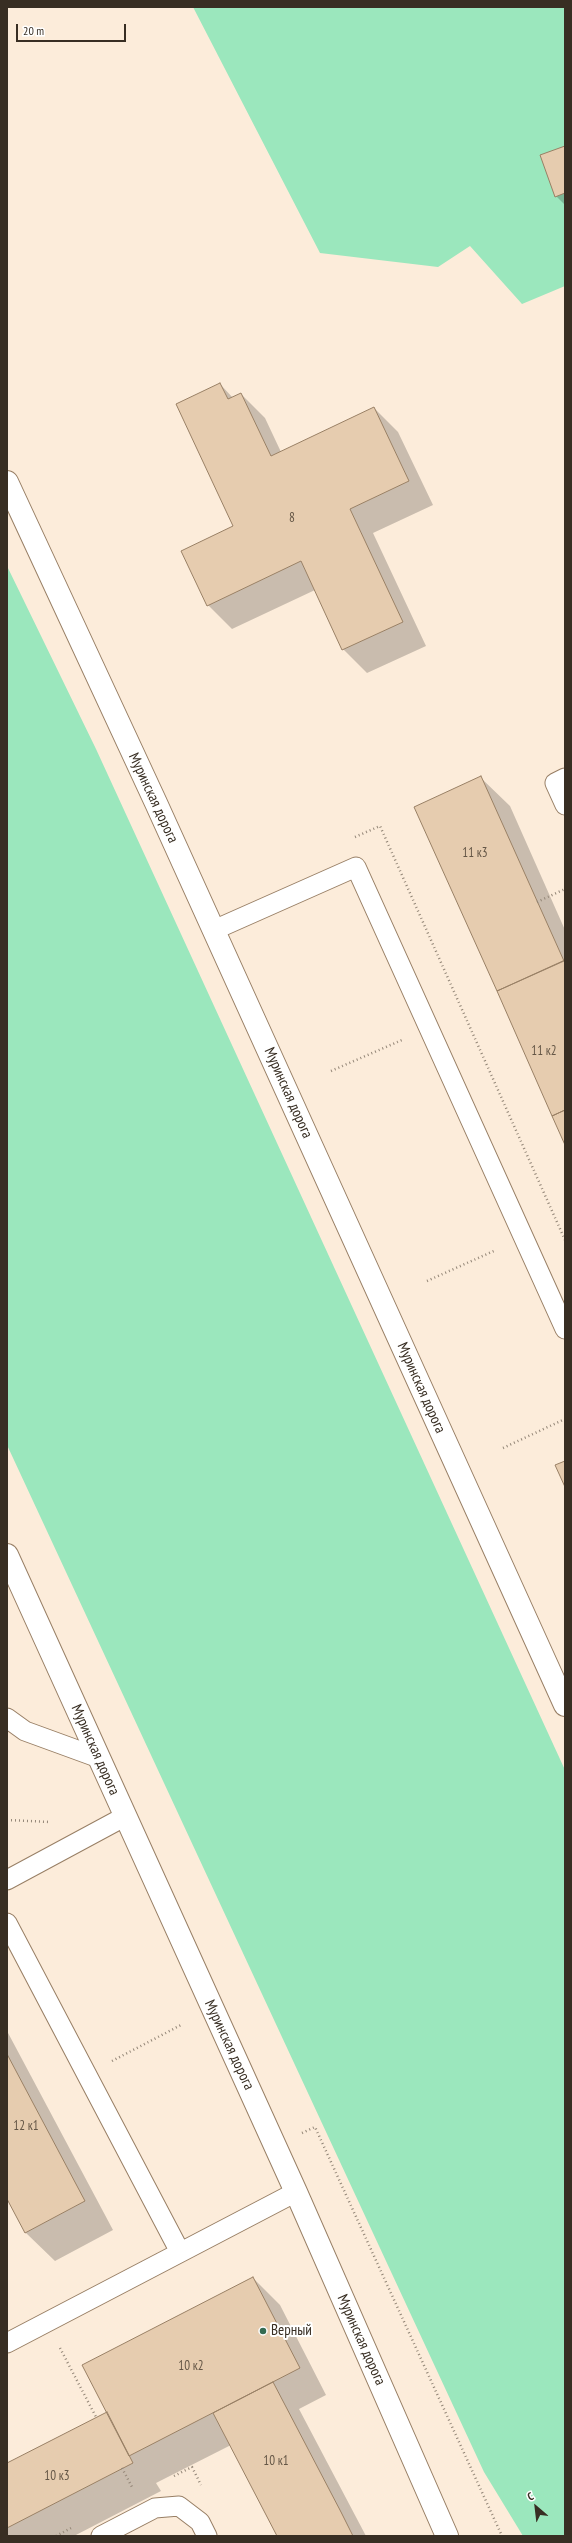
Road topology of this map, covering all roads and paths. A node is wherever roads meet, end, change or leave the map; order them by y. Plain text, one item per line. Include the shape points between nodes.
1 (7, 482) edge
2 (565, 778) edge
3 (565, 805) edge
4 (565, 889) edge
5 (537, 902) dead end
6 (214, 930) junction
7 (463, 1012) dead end
8 (428, 1028) junction
9 (331, 1072) dead end
10 (557, 1223) dead end
11 (524, 1238) junction
12 (427, 1281) dead end
13 (565, 1329) edge
14 (565, 1419) edge
15 (503, 1448) dead end
16 (7, 1555) edge
17 (565, 1705) edge
18 (7, 1718) edge
19 (98, 1758) junction
20 (124, 1817) junction
21 (7, 1880) edge
22 (7, 1923) edge
23 (181, 2025) dead end
24 (86, 2074) junction
25 (298, 2134) dead end
26 (296, 2192) junction
27 (180, 2252) junction
28 (47, 2322) junction
29 (7, 2343) edge
30 (96, 2417) dead end
31 (122, 2468) dead end
32 (132, 2488) dead end
33 (101, 2536) edge
34 (207, 2536) edge
35 (447, 2536) edge
36 (502, 2536) edge

1 - 6 street, Муринская дорога
2 - 3 lane via 555,783
4 - 5 path
6 - 8 lane via 356,868
6 - 17 street, Муринская дорога
7 - 8 path
8 - 9 path
8 - 11 lane
10 - 11 path
11 - 12 path
11 - 13 lane
14 - 15 path
16 - 19 street, Муринская дорога
18 - 19 lane via 25,1730
19 - 20 street, Муринская дорога
20 - 21 lane
20 - 26 street, Муринская дорога
22 - 24 lane
23 - 24 path
24 - 27 lane
25 - 36 path via 315,2127
26 - 27 lane
26 - 35 street, Муринская дорога
27 - 28 lane
28 - 29 lane
28 - 30 path
31 - 32 path
33 - 34 lane via 155,2508 179,2506 200,2522

